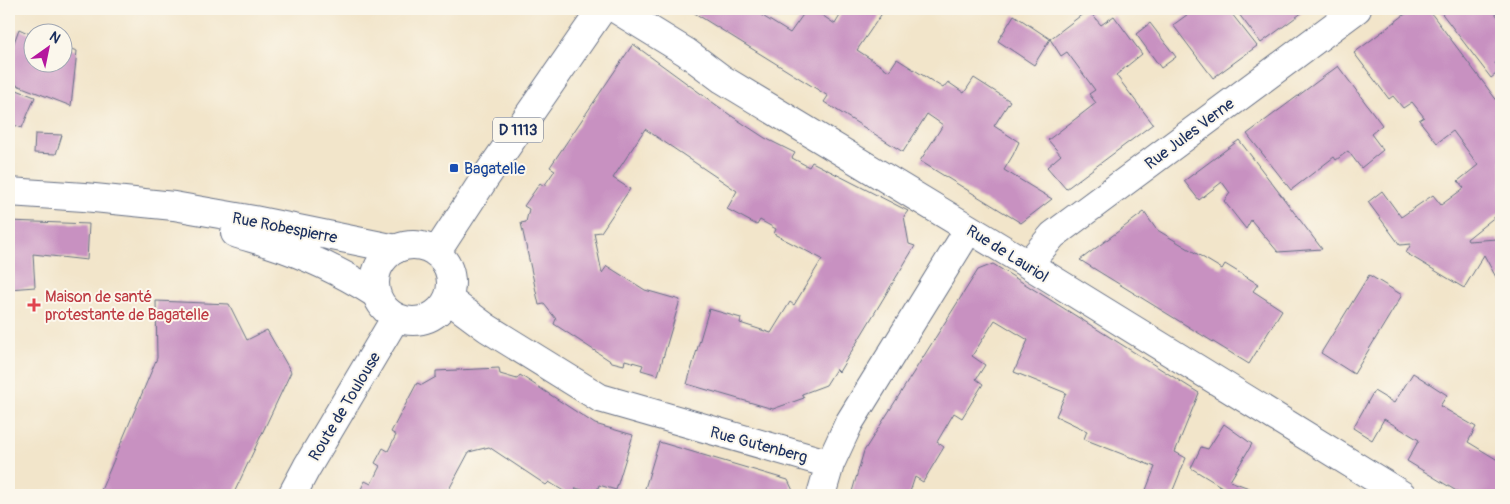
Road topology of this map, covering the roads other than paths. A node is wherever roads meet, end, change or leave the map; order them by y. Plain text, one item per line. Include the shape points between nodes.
1 (602, 9) edge
2 (616, 9) edge
3 (1357, 9) edge
4 (9, 192) edge
5 (174, 206) junction
6 (969, 229) junction
7 (396, 249) junction
8 (436, 252) junction
9 (1029, 265) junction
10 (376, 294) junction
11 (448, 299) junction
12 (396, 317) junction
13 (830, 464) junction
14 (292, 495) edge
15 (822, 495) edge
16 (1402, 495) edge

1 - 8 street, D 1113
2 - 6 street, Rue de Lauriol via 686,52 722,79
3 - 9 street, Rue Jules Verne via 1053,235
4 - 5 street, Rue Robespierre
5 - 7 street, Rue Robespierre
5 - 10 street, Rue Robespierre via 236,234 318,262
6 - 9 street, Rue de Lauriol
6 - 13 street, Rue Gutenberg via 849,423
7 - 8 street via 418,245
7 - 10 street via 376,271
8 - 11 street via 450,273
9 - 16 street, Rue de Lauriol
10 - 12 street via 381,304
11 - 12 street via 443,308 426,319 416,321
11 - 13 street, Rue Gutenberg via 487,328 600,398
12 - 14 street, Route de Toulouse
13 - 15 street

